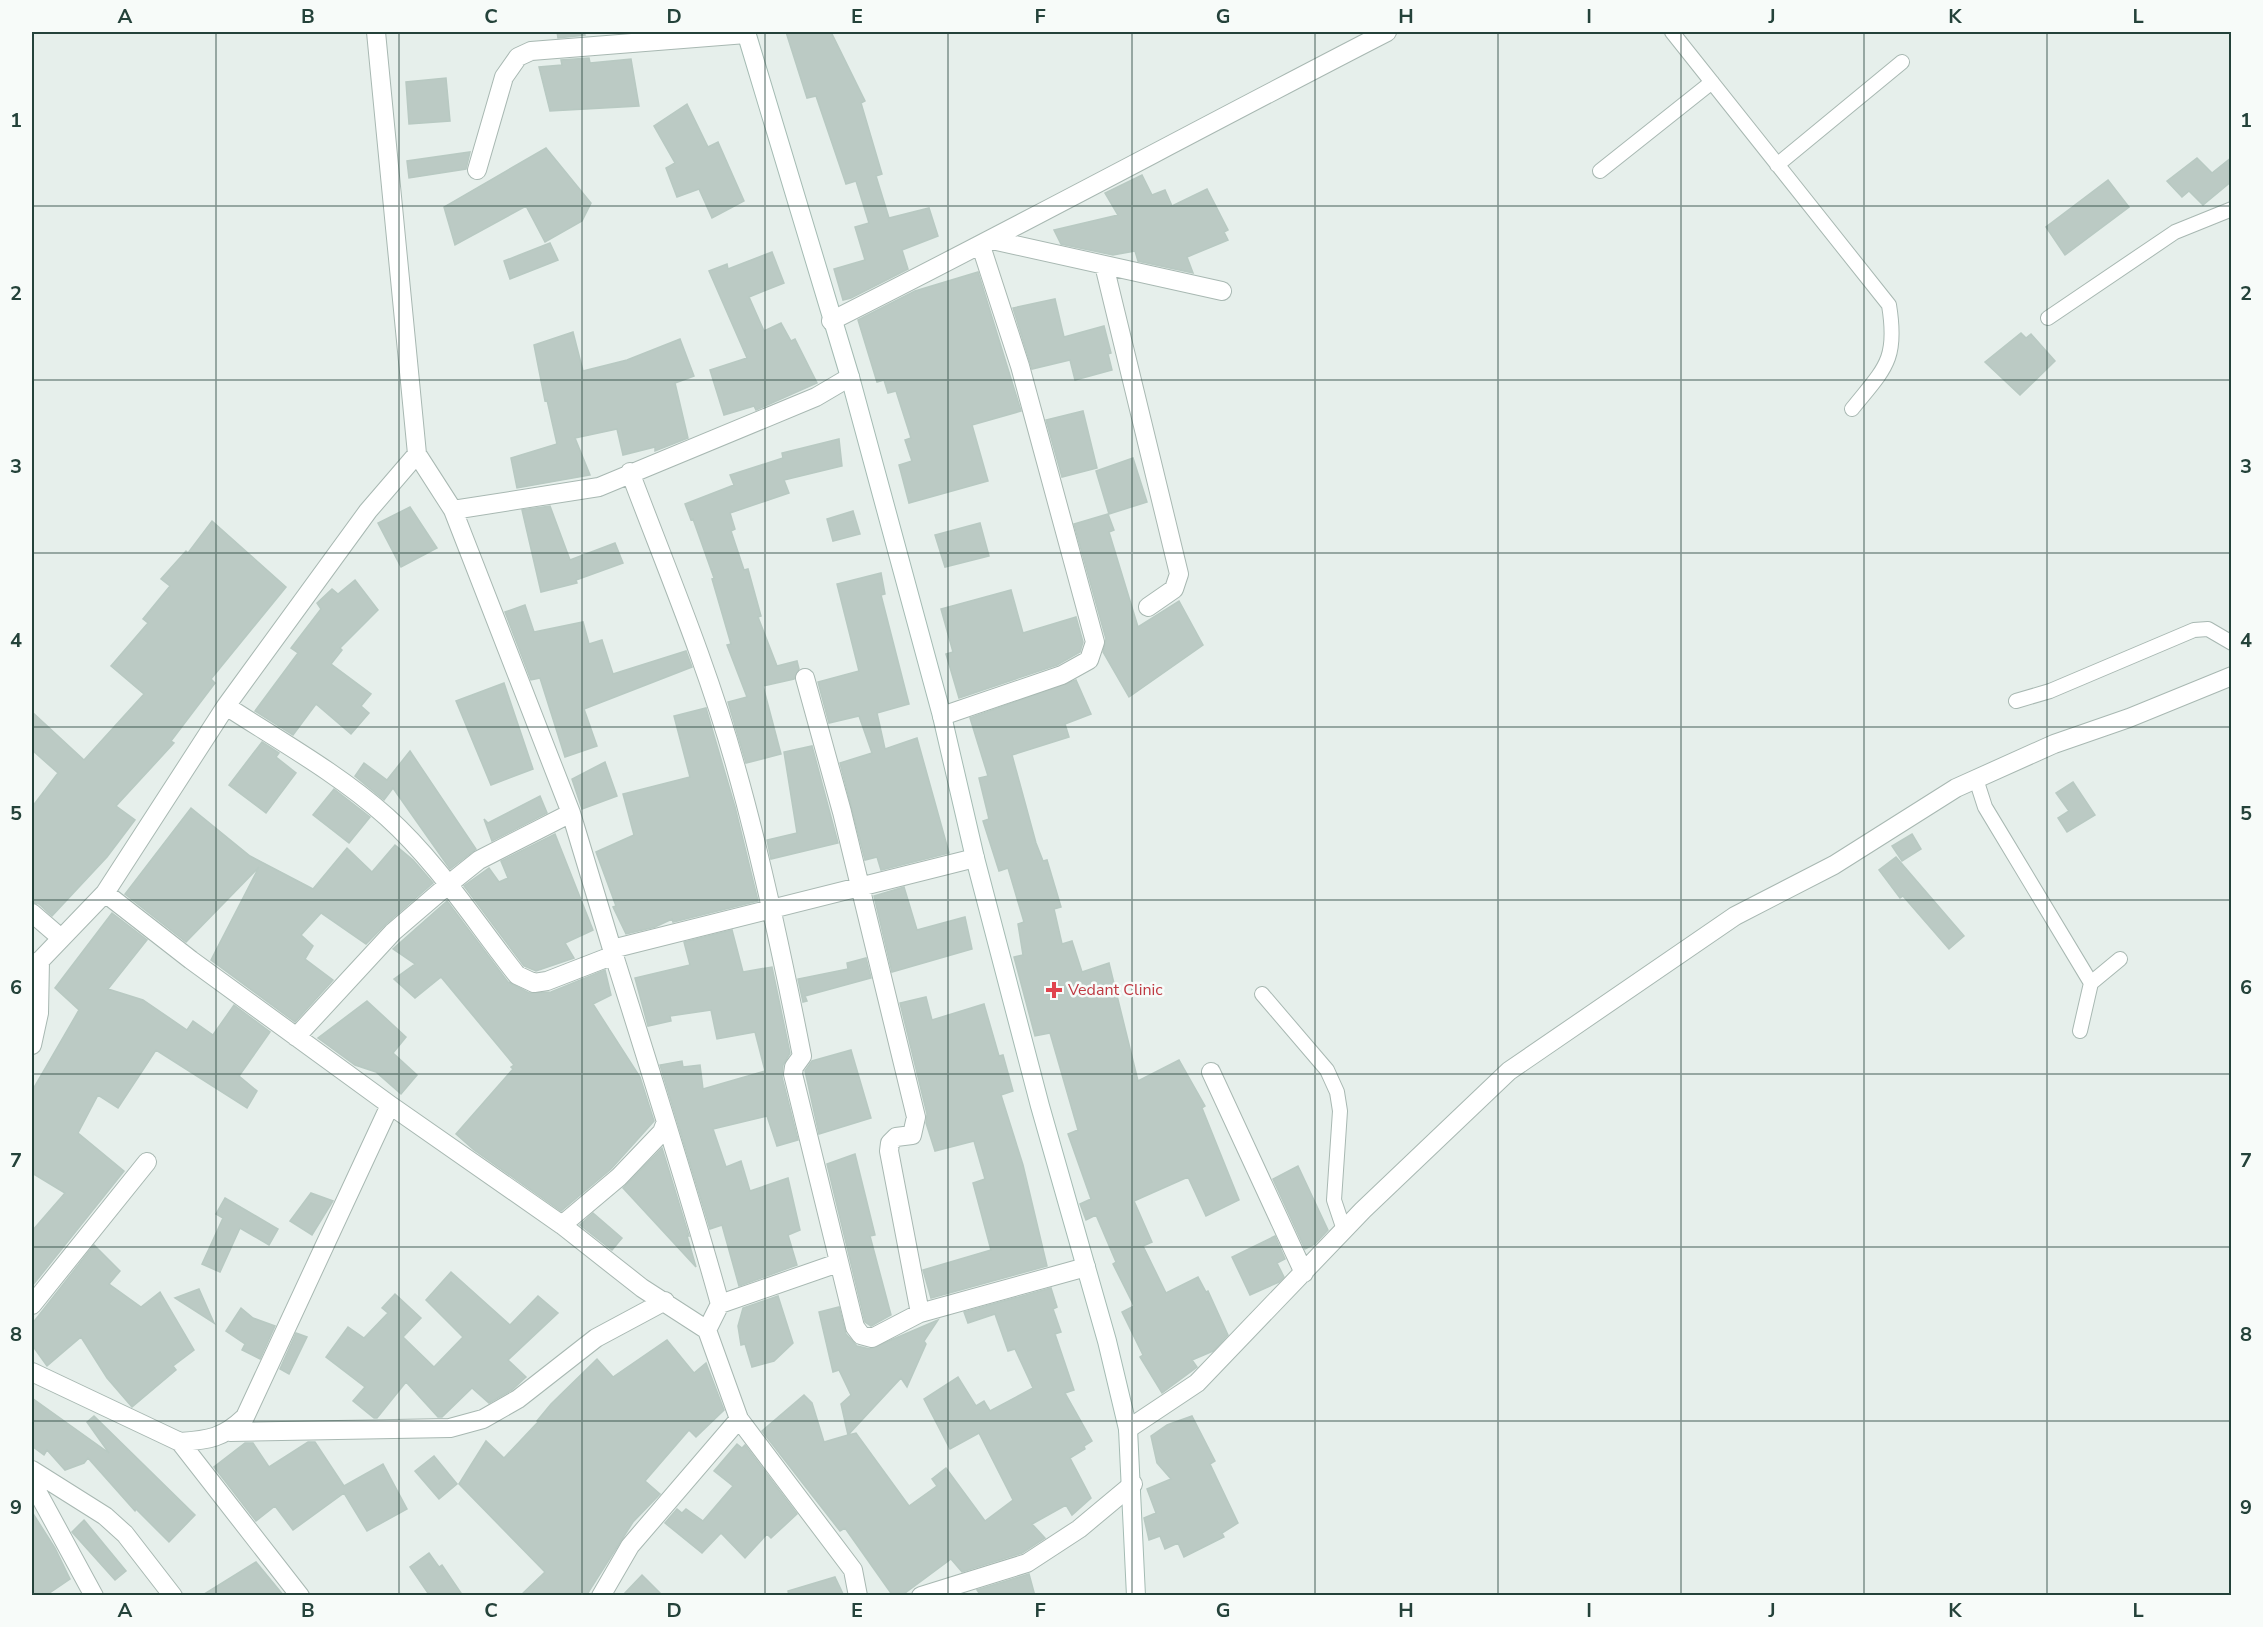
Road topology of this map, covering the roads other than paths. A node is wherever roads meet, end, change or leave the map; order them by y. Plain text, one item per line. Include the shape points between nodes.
1 (376, 32) edge
2 (1387, 32) edge
3 (1672, 32) edge
4 (746, 33) edge
5 (1902, 62) dead end
6 (1712, 82) junction
7 (1777, 165) junction
8 (477, 170) dead end
9 (1600, 171) dead end
10 (2232, 209) edge
11 (987, 243) junction
12 (1104, 265) junction
13 (1222, 291) dead end
14 (2048, 318) dead end
15 (831, 321) junction
16 (850, 377) junction
17 (1852, 408) dead end
18 (417, 454) junction
19 (630, 472) junction
20 (453, 510) junction
21 (1148, 607) dead end
22 (2232, 643) edge
23 (2231, 676) edge
24 (806, 678) dead end
25 (2016, 701) dead end
26 (226, 706) junction
27 (942, 716) junction
28 (1976, 779) junction
29 (571, 813) junction
30 (975, 858) junction
31 (449, 884) junction
32 (860, 888) junction
33 (105, 893) junction
34 (773, 910) junction
35 (32, 913) edge
36 (62, 938) junction
37 (613, 952) junction
38 (2121, 959) dead end
39 (36, 964) edge
40 (2091, 983) junction
41 (1262, 994) dead end
42 (2080, 1030) dead end
43 (296, 1037) junction
44 (32, 1045) edge
45 (1211, 1072) dead end
46 (390, 1105) junction
47 (665, 1124) junction
48 (147, 1162) dead end
49 (562, 1225) junction
50 (1344, 1230) junction
51 (838, 1263) junction
52 (1086, 1267) junction
53 (1304, 1273) junction
54 (664, 1301) junction
55 (720, 1304) junction
56 (32, 1305) edge
57 (920, 1313) junction
58 (707, 1330) junction
59 (32, 1372) edge
60 (739, 1419) junction
61 (1128, 1429) junction
62 (230, 1432) junction
63 (180, 1442) junction
64 (32, 1470) edge
65 (32, 1482) edge
66 (1133, 1484) junction
67 (94, 1596) edge
68 (173, 1596) edge
69 (300, 1596) edge
70 (602, 1596) edge
71 (858, 1596) edge
72 (921, 1596) edge
73 (1136, 1596) edge

1 - 18 street
2 - 11 street
3 - 6 lane
4 - 8 street via 531,51 518,57 504,77
4 - 15 street
5 - 7 lane
6 - 7 lane
6 - 9 lane
7 - 17 lane via 1889,305 1894,337 1885,367
10 - 14 lane via 2175,232
11 - 12 street
11 - 15 street
11 - 27 street via 1095,642 1089,660 1062,675
12 - 13 street
12 - 21 street via 1179,574 1174,589
15 - 16 street
16 - 19 street via 816,397
16 - 27 street
18 - 20 street
18 - 26 street via 368,511
19 - 20 street via 598,487 564,495
19 - 34 street via 736,766
20 - 29 street
22 - 25 lane via 2208,629 2194,630 2050,691
23 - 28 street
24 - 32 street
26 - 31 street via 366,800
26 - 33 street
27 - 30 street
28 - 40 lane via 1985,807
28 - 50 street via 1834,865 1735,916 1509,1071
29 - 31 street via 479,860
29 - 37 street
30 - 32 street
30 - 52 street
31 - 37 street via 518,975 534,983
31 - 43 street via 393,932
32 - 34 street
32 - 57 street via 916,1117 912,1135 896,1137 889,1151
33 - 36 street
33 - 43 street
34 - 37 street
34 - 51 street via 802,1056 793,1074
35 - 36 street
36 - 39 street
37 - 47 street
38 - 40 lane
39 - 44 street via 39,1014
40 - 42 lane
41 - 50 lane via 1328,1070 1337,1092 1340,1111 1334,1200
43 - 46 street
45 - 53 street
46 - 49 street
46 - 62 street via 259,1390 245,1418
47 - 49 street via 619,1177
47 - 55 street via 687,1183
48 - 56 street
49 - 54 street
50 - 53 street
51 - 55 street
51 - 57 street via 855,1327 861,1335 872,1338
52 - 57 street
52 - 61 street
53 - 61 street via 1197,1383
54 - 58 street
54 - 62 street via 596,1338 518,1399 483,1419 450,1428
55 - 58 street
58 - 60 street
59 - 63 street
60 - 70 street via 630,1545
60 - 71 street via 853,1570
61 - 66 street
62 - 63 street via 208,1440
63 - 69 street
64 - 68 street via 105,1516
65 - 67 street
66 - 72 street via 1079,1529 1027,1563
66 - 73 street

